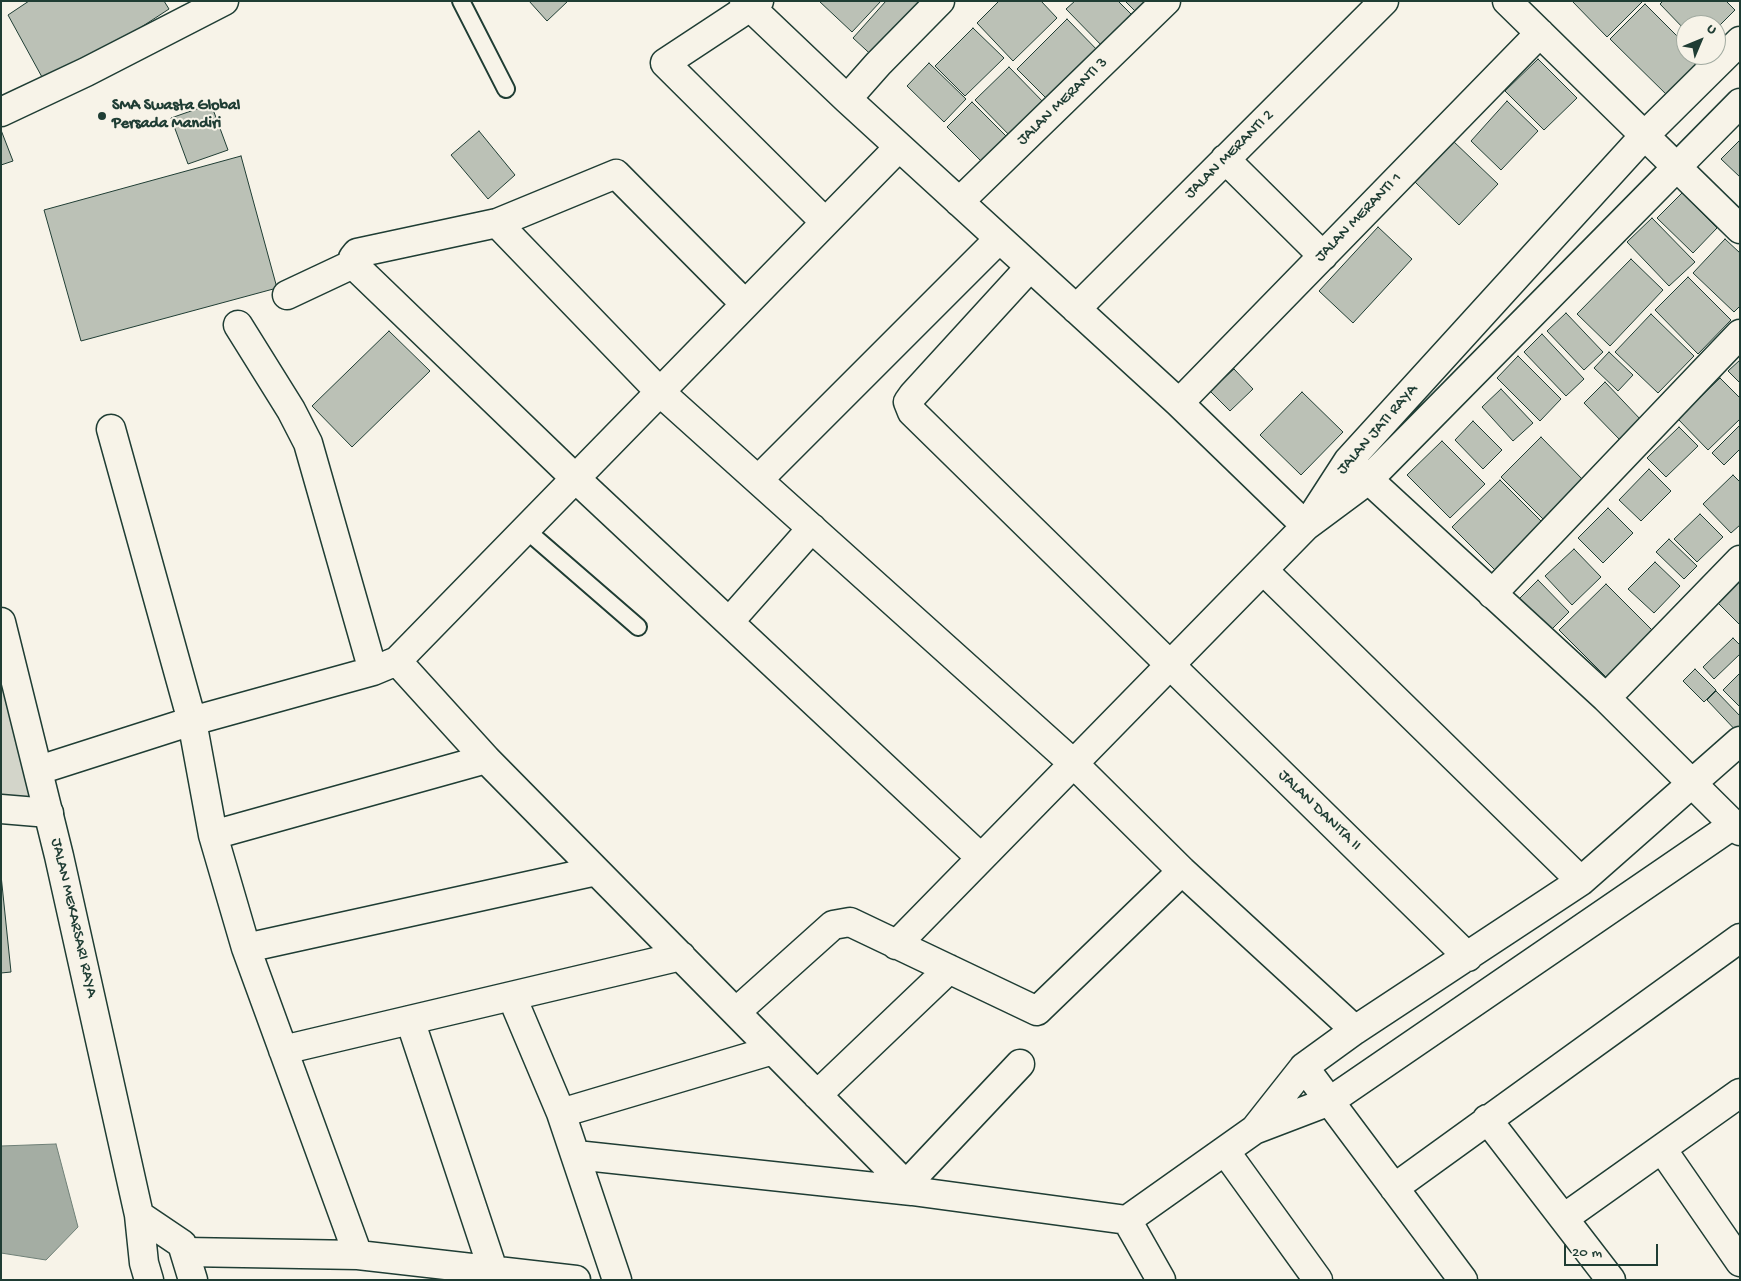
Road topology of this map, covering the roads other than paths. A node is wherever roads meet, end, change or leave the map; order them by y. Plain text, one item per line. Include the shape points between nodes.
1 (224, 1) edge
2 (462, 1) edge
3 (940, 1) edge
4 (1166, 1) edge
5 (1384, 1) edge
6 (1507, 1) edge
7 (751, 3) edge
8 (1540, 33) junction
9 (1740, 41) edge
10 (506, 88) dead end
11 (847, 99) junction
12 (1740, 103) edge
13 (1, 112) edge
14 (1644, 136) junction
15 (899, 147) junction
16 (1226, 159) junction
17 (1676, 166) junction
18 (959, 202) junction
19 (825, 222) junction
20 (497, 223) junction
21 (1740, 229) edge
22 (999, 239) junction
23 (1323, 256) junction
24 (353, 264) junction
25 (1030, 267) junction
26 (287, 295) dead end
27 (745, 304) junction
28 (1076, 309) junction
29 (238, 325) dead end
30 (1740, 334) edge
31 (660, 392) junction
32 (1178, 403) junction
33 (112, 429) dead end
34 (1348, 461) junction
35 (575, 478) junction
36 (760, 480) junction
37 (1368, 480) junction
38 (1306, 526) junction
39 (812, 528) junction
40 (526, 529) junction
41 (1740, 560) edge
42 (1263, 570) junction
43 (1492, 594) junction
44 (1, 622) edge
45 (729, 622) junction
46 (638, 627) dead end
47 (1170, 665) junction
48 (385, 666) junction
49 (9, 682) edge
50 (1606, 698) junction
51 (192, 721) junction
52 (1740, 741) edge
53 (486, 759) junction
54 (1074, 764) junction
55 (39, 770) junction
56 (1692, 785) junction
57 (1, 809) edge
58 (49, 813) junction
59 (1737, 828) edge
60 (213, 835) junction
61 (981, 858) junction
62 (596, 871) junction
63 (1182, 871) junction
64 (1581, 881) junction
65 (1740, 938) edge
66 (896, 945) junction
67 (246, 948) junction
68 (681, 956) junction
69 (1468, 957) junction
70 (949, 969) junction
71 (512, 997) junction
72 (736, 1012) junction
73 (410, 1020) junction
74 (1355, 1030) junction
75 (283, 1050) junction
76 (773, 1050) junction
77 (1020, 1064) dead end
78 (1304, 1067) junction
79 (1740, 1093) edge
80 (817, 1095) junction
81 (1330, 1101) junction
82 (561, 1113) junction
83 (1487, 1119) junction
84 (1254, 1130) junction
85 (1662, 1149) junction
86 (1226, 1151) junction
87 (576, 1155) junction
88 (909, 1188) junction
89 (1394, 1188) junction
90 (139, 1215) junction
91 (1564, 1218) junction
92 (1127, 1220) junction
93 (358, 1255) junction
94 (1740, 1262) edge
95 (189, 1265) edge
96 (493, 1270) junction
97 (146, 1271) edge
98 (576, 1280) edge
99 (617, 1280) edge
100 (1161, 1280) edge
101 (1318, 1280) edge
102 (1463, 1280) edge
103 (1611, 1280) edge

1 - 13 street
2 - 10 lane
3 - 11 street
4 - 18 street, JALAN MERANTI 3
5 - 16 street, JALAN MERANTI 2
6 - 8 street
7 - 11 street
7 - 19 street via 665,62
8 - 14 street
8 - 23 street, JALAN MERANTI 1
9 - 14 street, JALAN JATI RAYA
11 - 15 street
12 - 17 street, JALAN JATI RAYA
14 - 17 street
14 - 34 street, JALAN JATI RAYA
15 - 18 street
15 - 19 street
16 - 23 street
16 - 28 street, JALAN MERANTI 2
17 - 21 street
17 - 37 street, JALAN JATI RAYA
18 - 22 street
19 - 27 street
20 - 24 street via 358,253
20 - 27 street via 616,174
20 - 31 street
22 - 25 street
22 - 36 street
23 - 32 street, JALAN MERANTI 1
24 - 26 street
24 - 35 street
25 - 28 street
25 - 47 street, JALAN DANITA II via 908,402 912,412
27 - 31 street
28 - 32 street
29 - 48 street via 308,443
30 - 43 street
31 - 35 street
31 - 36 street
32 - 38 street
33 - 51 street
34 - 37 street
34 - 38 street, JALAN JATI RAYA
35 - 40 street
35 - 45 street
36 - 39 street
37 - 38 street, JALAN JATI RAYA
37 - 43 street
38 - 42 street
39 - 45 street
39 - 54 street
40 - 46 lane
40 - 48 street
41 - 50 street
42 - 47 street
42 - 64 street
43 - 50 street
44 - 49 street, JALAN MEKARSARI RAYA
45 - 61 street
47 - 54 street
47 - 69 street, JALAN DANITA II
48 - 51 street
48 - 53 street
49 - 55 street, JALAN MEKARSARI RAYA
50 - 56 street
51 - 55 street
51 - 60 street
52 - 56 street
53 - 60 street
53 - 62 street
54 - 61 street
54 - 63 street
55 - 58 street, JALAN MEKARSARI RAYA
56 - 59 street
56 - 64 street
57 - 58 street
58 - 90 street, JALAN MEKARSARI RAYA
59 - 81 street
60 - 67 street
61 - 66 street
62 - 67 street
62 - 68 street
63 - 70 street via 1037,1012
63 - 74 street
64 - 69 street
65 - 83 street
66 - 70 street
66 - 72 street via 850,922 833,925
67 - 75 street
68 - 71 street
68 - 72 street
69 - 74 street
70 - 80 street
71 - 73 street
71 - 82 street
72 - 76 street
73 - 75 street
73 - 96 street
74 - 78 street
75 - 93 street
76 - 80 street
76 - 82 street
77 - 88 street
78 - 81 street
78 - 84 street
79 - 85 street
80 - 88 street
81 - 84 street
81 - 89 street
82 - 87 street
83 - 89 street
83 - 91 street
84 - 86 street
85 - 91 street
85 - 94 street
86 - 92 street
86 - 101 street
87 - 88 street
87 - 99 street
88 - 92 street
89 - 102 street
90 - 95 street via 182,1244
90 - 97 street, JALAN MEKARSARI RAYA
91 - 103 street
92 - 100 street
93 - 95 street
93 - 96 street
96 - 98 street

